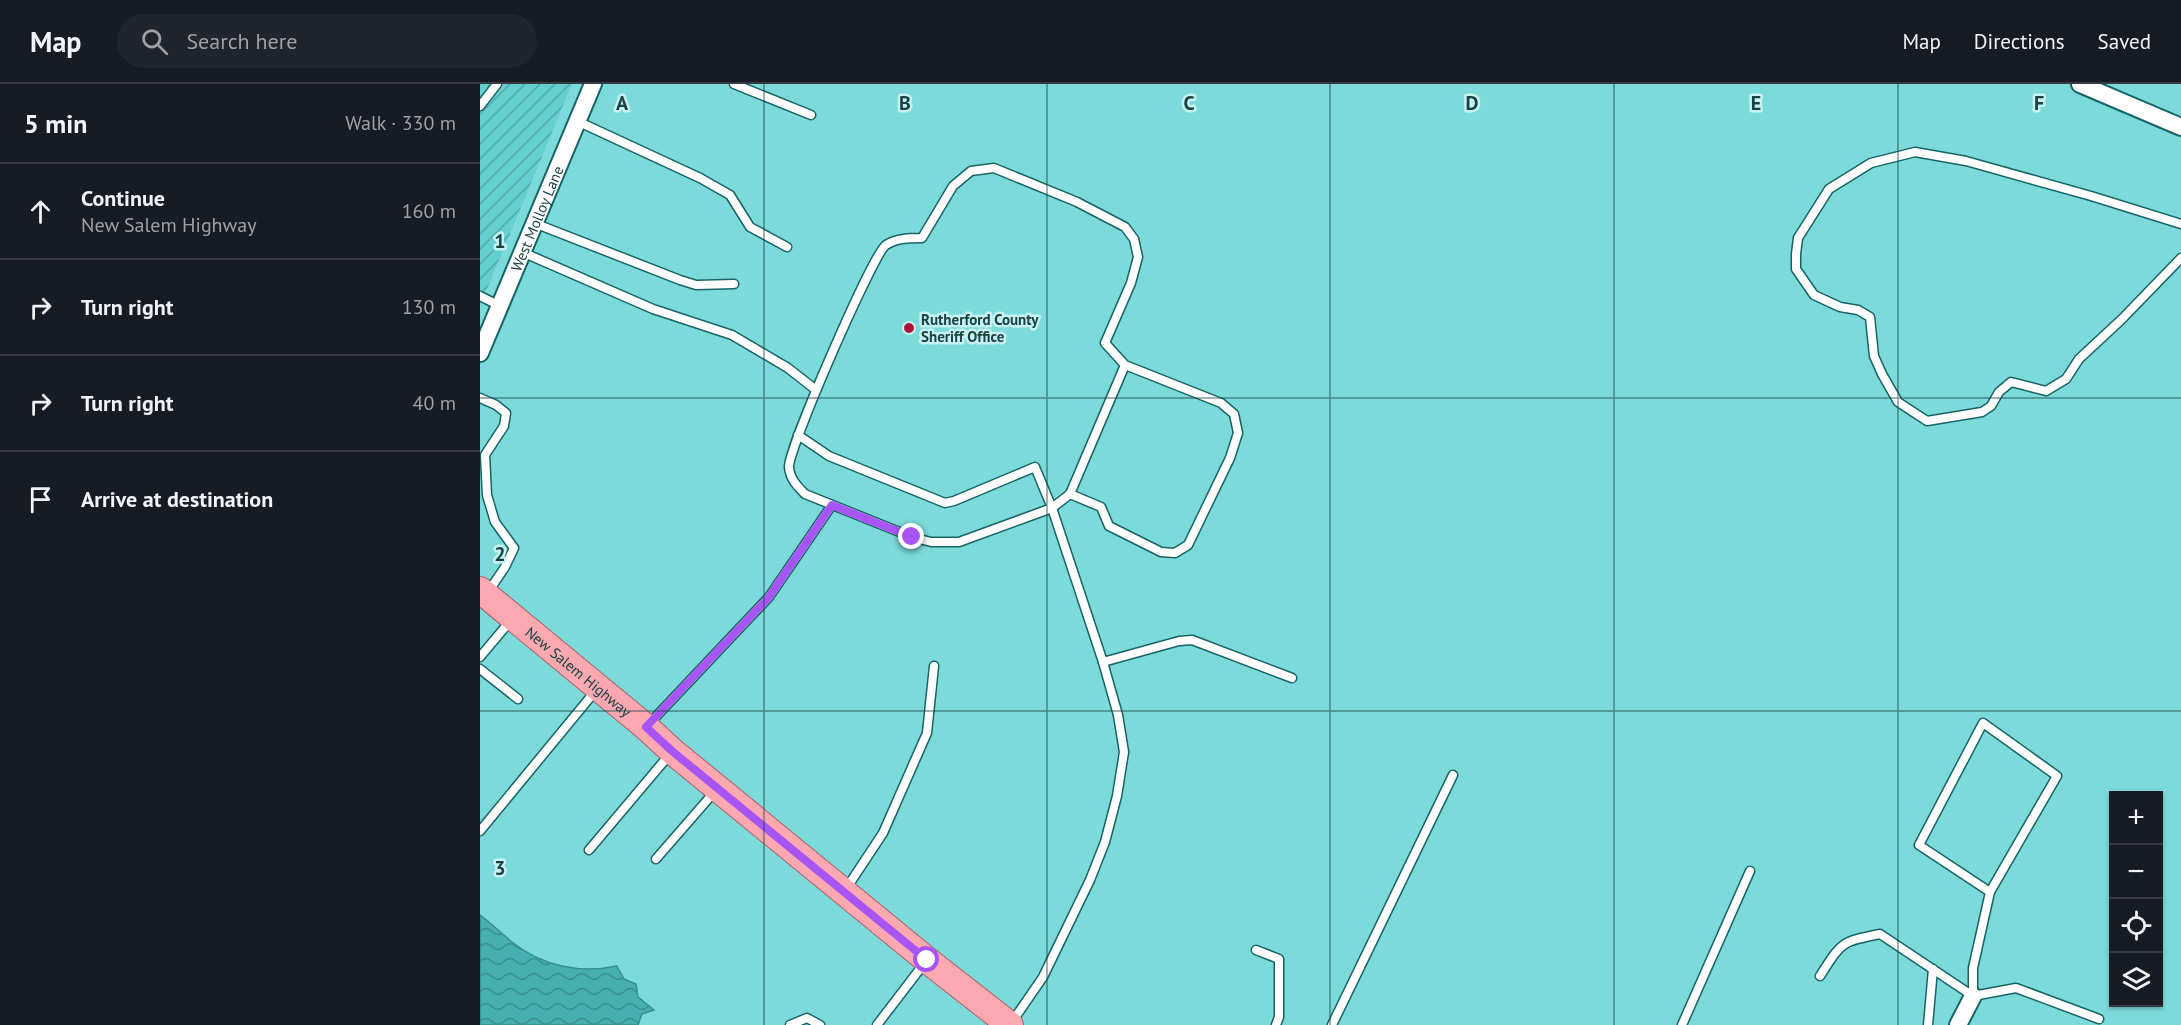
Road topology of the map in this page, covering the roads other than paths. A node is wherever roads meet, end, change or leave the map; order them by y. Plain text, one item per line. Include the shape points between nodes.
1 (497, 84) edge
2 (593, 84) edge
3 (734, 84) edge
4 (2080, 84) edge
5 (480, 106) edge
6 (811, 115) dead end
7 (577, 121) junction
8 (2181, 127) edge
9 (534, 223) junction
10 (2181, 224) edge
11 (787, 247) dead end
12 (522, 252) junction
13 (2181, 258) edge
14 (734, 284) dead end
15 (480, 296) edge
16 (500, 306) junction
17 (485, 325) edge
18 (480, 353) edge
19 (1125, 365) junction
20 (816, 390) junction
21 (480, 398) edge
22 (798, 435) junction
23 (1070, 494) junction
24 (832, 505) junction
25 (1052, 508) junction
26 (483, 592) edge
27 (513, 617) junction
28 (480, 657) edge
29 (1103, 663) junction
30 (934, 666) dead end
31 (480, 669) edge
32 (1292, 678) dead end
33 (597, 688) junction
34 (518, 699) dead end
35 (646, 727) junction
36 (672, 751) junction
37 (1453, 775) dead end
38 (718, 788) junction
39 (480, 831) edge
40 (589, 850) dead end
41 (656, 859) dead end
42 (1750, 872) dead end
43 (844, 892) junction
44 (1990, 892) junction
45 (1256, 950) dead end
46 (927, 960) junction
47 (1933, 969) junction
48 (1820, 976) dead end
49 (1973, 996) junction
50 (2099, 1019) dead end
51 (790, 1025) edge
52 (820, 1025) edge
53 (877, 1025) edge
54 (1010, 1025) edge
55 (1276, 1025) edge
56 (1332, 1025) edge
57 (1682, 1025) edge
58 (1928, 1025) edge
59 (1959, 1025) edge

1 - 5 lane
2 - 7 street, West Molloy Lane
3 - 6 lane
4 - 8 street
7 - 9 street, West Molloy Lane
7 - 11 lane via 730,195 750,227
9 - 12 street, West Molloy Lane
9 - 14 lane via 696,285
10 - 13 lane via 1966,161 1915,152 1871,163 1829,189 1798,238 1796,269 1814,295 1870,317 1875,356 1882,374 1898,402 1927,421 1982,412 2011,382 2046,391 2066,379 2079,359
12 - 16 street, West Molloy Lane
12 - 20 lane via 653,309 732,335 788,368
15 - 16 lane
16 - 17 street, West Molloy Lane
17 - 18 street, West Molloy Lane
19 - 20 lane via 1105,344 1131,283 1138,257 1134,239 1125,227 1077,202 994,168 971,171 953,186 922,238 901,238 885,245
19 - 23 lane
19 - 23 lane via 1221,402 1234,414 1238,433 1230,458 1188,545 1175,553 1161,552 1109,526 1101,507
20 - 22 lane
21 - 26 lane via 506,413 504,426 485,455 487,495 495,522 514,549 505,567
22 - 24 lane via 789,466 793,483 805,494
22 - 25 lane via 829,456 945,503 1035,467
23 - 25 lane
24 - 25 lane via 931,542 959,542
24 - 35 lane via 769,597
25 - 29 lane
26 - 27 main road, New Salem Highway
27 - 28 lane
27 - 33 main road, New Salem Highway
29 - 32 lane via 1192,640
29 - 54 lane via 1124,752 1117,796 1090,880 1043,977
30 - 43 lane via 927,733 883,833
31 - 34 lane
33 - 35 main road, New Salem Highway
33 - 39 lane
35 - 36 main road, New Salem Highway
36 - 38 main road, New Salem Highway
36 - 40 lane
37 - 56 lane
38 - 41 lane
38 - 43 main road, New Salem Highway
42 - 57 lane
43 - 46 main road, New Salem Highway
44 - 44 lane via 2057,776 1983,723 1919,845
44 - 49 lane via 1973,968
45 - 55 lane via 1279,959 1280,1008
46 - 53 lane
46 - 54 main road, New Salem Highway
47 - 48 lane via 1880,934 1839,946
47 - 49 lane
47 - 58 lane
49 - 50 lane via 2016,988
49 - 59 street
51 - 52 lane via 807,1018

